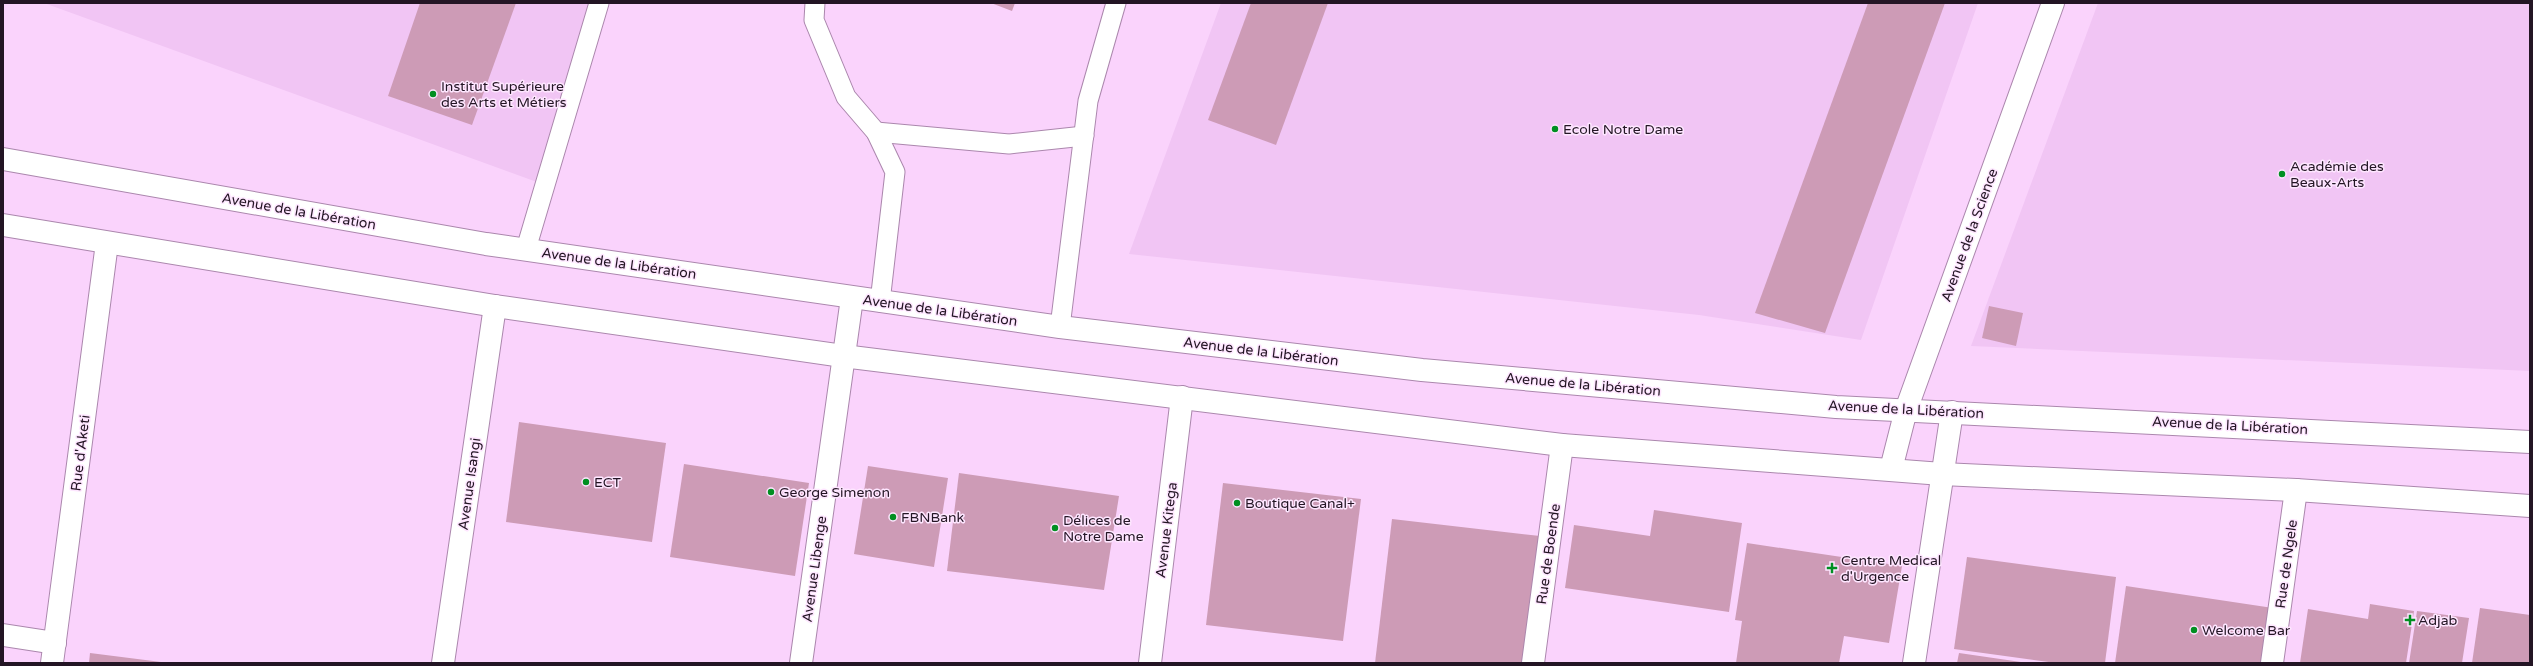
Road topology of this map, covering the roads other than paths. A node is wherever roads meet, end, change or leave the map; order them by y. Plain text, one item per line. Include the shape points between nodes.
1 (599, 3) edge
2 (815, 3) edge
3 (1116, 3) edge
4 (2053, 3) edge
5 (876, 132) junction
6 (1084, 136) junction
7 (3, 159) edge
8 (3, 225) edge
9 (107, 243) junction
10 (526, 250) junction
11 (852, 298) junction
12 (880, 302) junction
13 (495, 306) junction
14 (1060, 327) junction
15 (843, 356) junction
16 (1182, 397) junction
17 (1906, 410) junction
18 (1952, 412) junction
19 (2530, 442) edge
20 (1562, 445) junction
21 (1891, 469) junction
22 (1942, 474) junction
23 (2296, 490) junction
24 (2530, 506) edge
25 (3, 635) edge
26 (53, 653) edge
27 (443, 663) edge
28 (801, 663) edge
29 (1150, 663) edge
30 (1533, 663) edge
31 (1914, 663) edge
32 (2272, 663) edge

1 - 10 lane
2 - 5 lane via 814,20 846,97
3 - 6 lane via 1088,101
4 - 17 main road, Avenue de la Science
5 - 6 lane via 1009,144
5 - 12 lane via 895,172
6 - 14 lane
7 - 10 main road, Avenue de la Libération
8 - 9 main road
9 - 13 main road
9 - 26 main road, Rue d'Aketi
10 - 11 main road, Avenue de la Libération
11 - 12 main road, Avenue de la Libération
11 - 15 main road, Avenue Libenge
12 - 14 main road, Avenue de la Libération
13 - 15 main road
13 - 27 main road, Avenue Isangi
14 - 17 main road, Avenue de la Libération via 1422,370 1836,407
15 - 16 main road
15 - 28 main road, Avenue Libenge
16 - 20 main road
16 - 29 main road, Avenue Kitega
17 - 18 main road, Avenue de la Libération
17 - 21 main road, Avenue de la Science
18 - 19 main road, Avenue de la Libération
18 - 22 main road
20 - 21 main road
20 - 30 main road, Rue de Boende
21 - 22 main road
22 - 23 main road
22 - 31 main road
23 - 24 main road
23 - 32 main road, Rue de Ngele
25 - 26 main road

